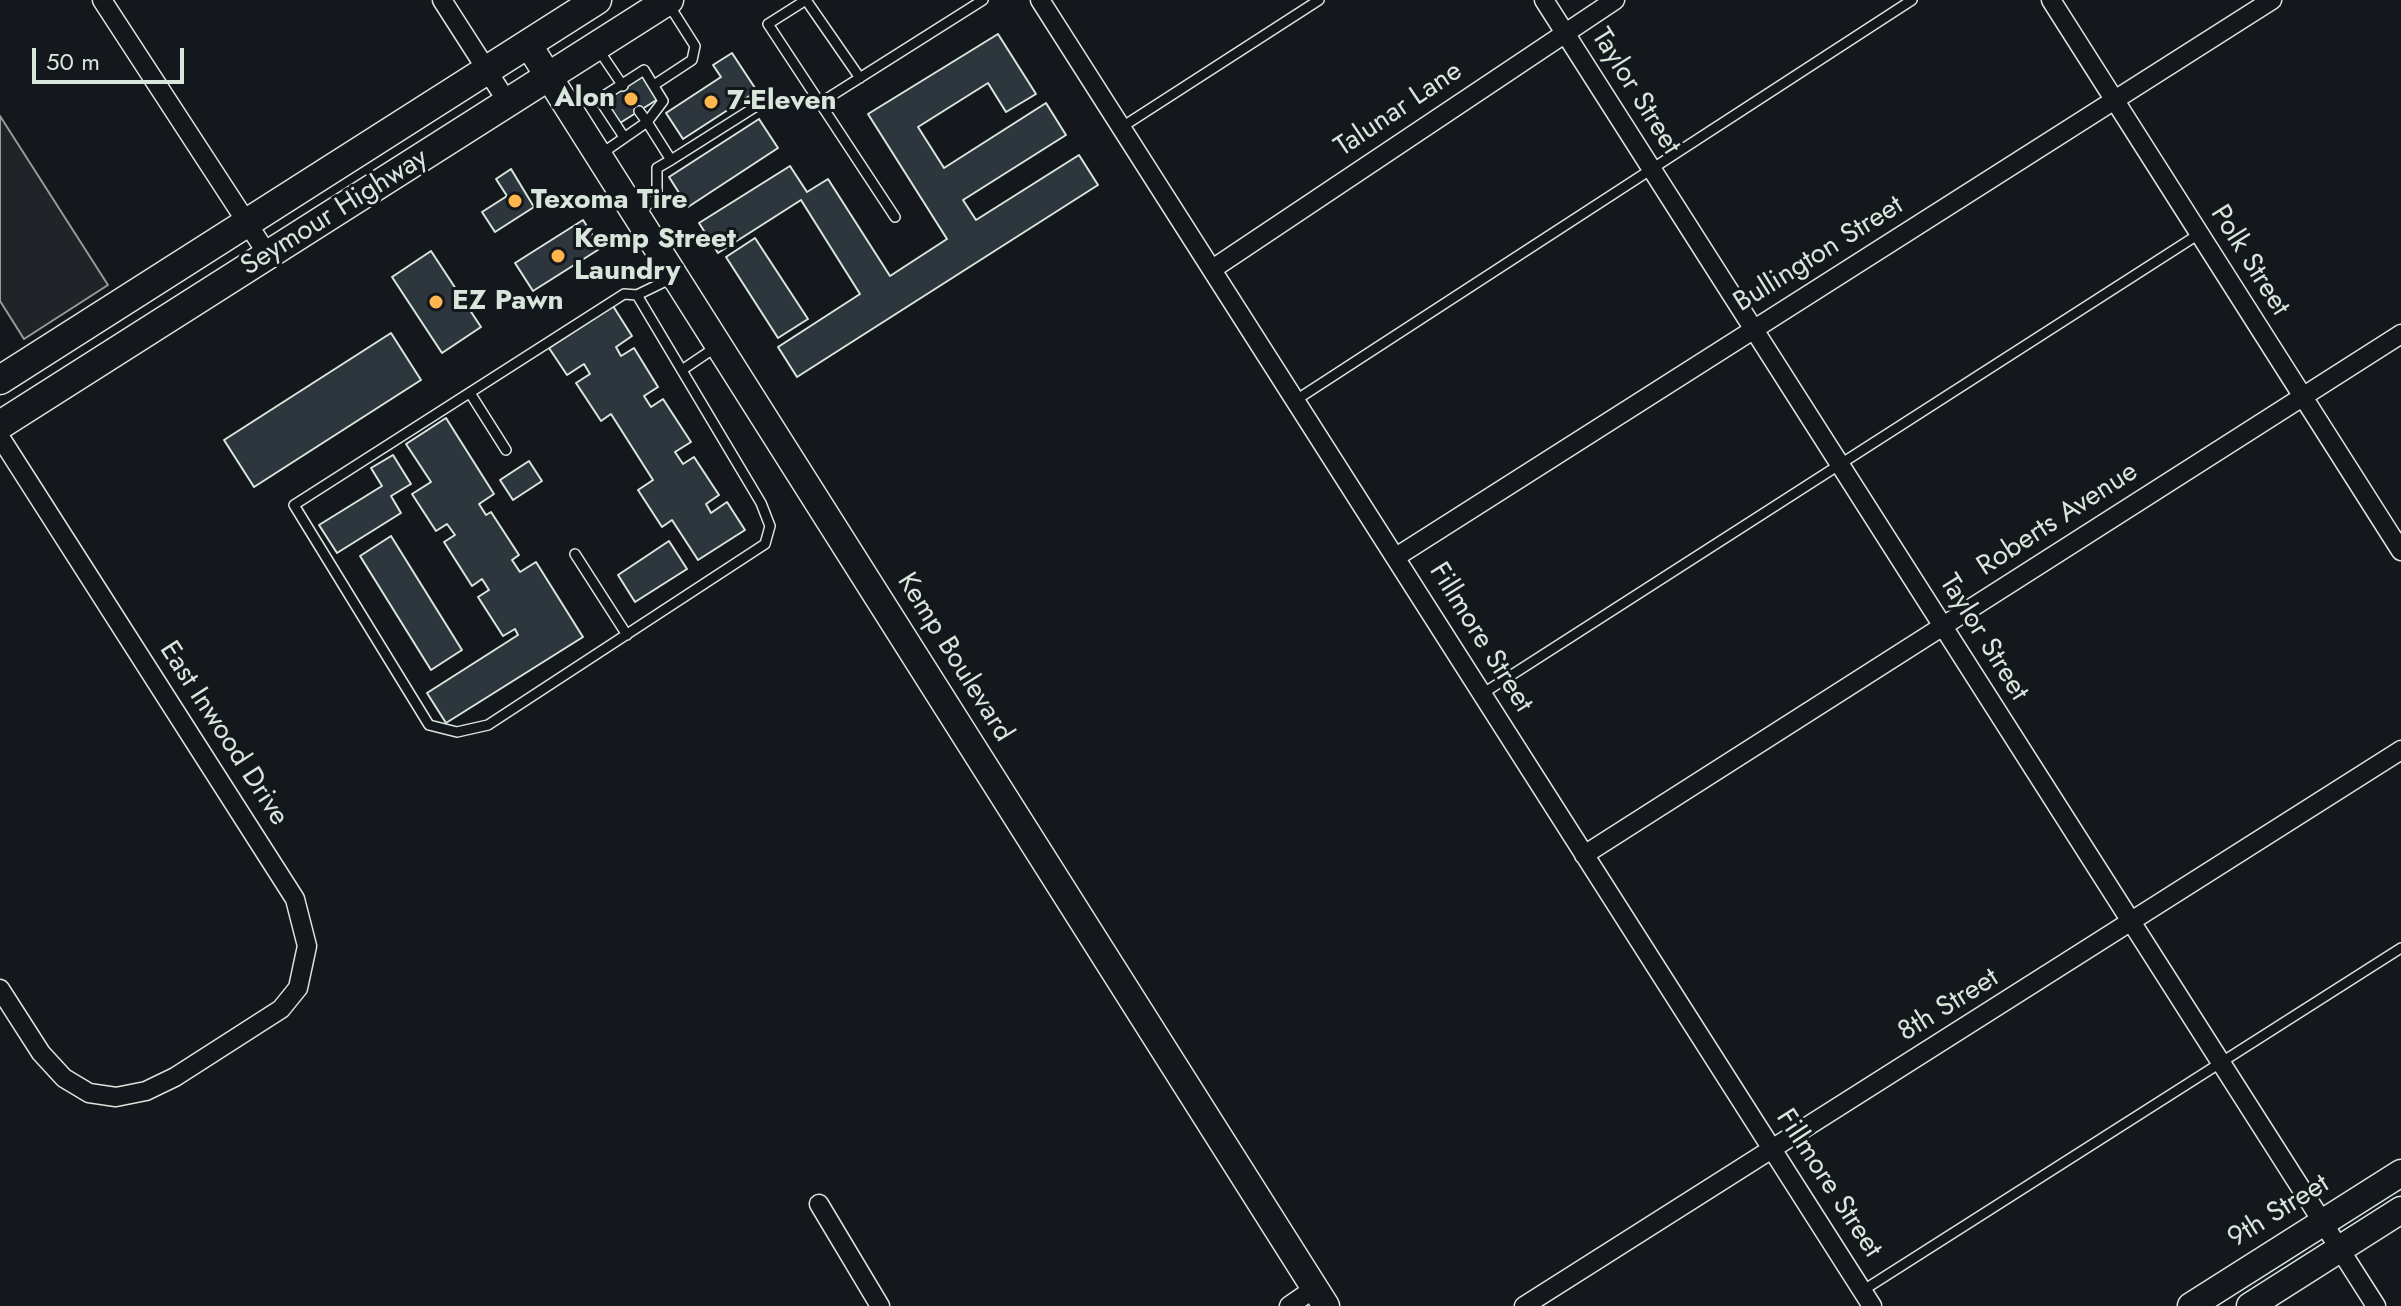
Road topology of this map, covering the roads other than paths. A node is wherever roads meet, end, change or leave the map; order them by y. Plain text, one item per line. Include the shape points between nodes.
1 (102, 0) edge
2 (442, 0) edge
3 (597, 0) edge
4 (983, 0) edge
5 (1319, 0) edge
6 (1544, 0) edge
7 (1615, 0) edge
8 (1912, 0) edge
9 (2051, 0) edge
10 (2272, 0) edge
11 (668, 1) edge
12 (1042, 1) edge
13 (1565, 32) junction
14 (528, 44) junction
15 (597, 47) junction
16 (487, 69) junction
17 (548, 78) junction
18 (860, 78) junction
19 (622, 85) junction
20 (654, 85) junction
21 (2114, 100) junction
22 (508, 103) junction
23 (820, 103) junction
24 (755, 107) dead end
25 (639, 111) dead end
26 (647, 122) junction
27 (1122, 127) junction
28 (624, 137) junction
29 (598, 156) junction
30 (671, 160) junction
31 (1651, 169) junction
32 (635, 214) junction
33 (895, 217) dead end
34 (247, 223) junction
35 (2199, 234) junction
36 (268, 255) junction
37 (1214, 268) junction
38 (675, 276) junction
39 (637, 295) junction
40 (1755, 328) junction
41 (2401, 334) edge
42 (718, 345) junction
43 (682, 370) junction
44 (0, 380) edge
45 (470, 393) junction
46 (2302, 397) junction
47 (1296, 400) junction
48 (0, 425) edge
49 (0, 437) edge
50 (506, 450) dead end
51 (1840, 464) junction
52 (2401, 551) edge
53 (575, 554) dead end
54 (1396, 557) junction
55 (1943, 627) junction
56 (627, 635) junction
57 (1482, 694) junction
58 (2401, 750) edge
59 (1584, 855) junction
60 (2131, 923) junction
61 (2401, 948) edge
62 (0, 989) edge
63 (2220, 1063) junction
64 (1773, 1151) junction
65 (2401, 1173) edge
66 (819, 1204) dead end
67 (2401, 1210) edge
68 (2323, 1222) junction
69 (2340, 1249) junction
70 (1320, 1297) edge
71 (1867, 1298) edge
72 (880, 1306) edge
73 (1289, 1306) edge
74 (1524, 1306) edge
75 (2191, 1306) edge
76 (2250, 1306) edge
77 (2376, 1306) edge

1 - 34 street
2 - 16 street
3 - 14 main road, Seymour Highway
4 - 18 lane
5 - 27 lane
6 - 13 street, Taylor Street
7 - 13 street, Talunar Lane
8 - 31 lane
9 - 21 street, Polk Street
10 - 21 street, Bullington Street
11 - 15 main road, Seymour Highway
11 - 20 lane via 695,46 692,60
12 - 27 street, Fillmore Street
13 - 31 street, Taylor Street
13 - 37 street, Talunar Lane
14 - 16 main road, Seymour Highway
14 - 17 main road, Kemp Boulevard
15 - 17 main road, Seymour Highway
15 - 19 lane
16 - 22 street
16 - 34 main road, Seymour Highway
17 - 22 main road, Seymour Highway
17 - 29 main road, Kemp Boulevard
18 - 23 lane
18 - 23 lane via 806,0 768,24
19 - 20 lane via 644,70
19 - 28 lane via 599,99
20 - 26 lane via 663,101
21 - 35 street, Polk Street
21 - 40 street, Bullington Street
22 - 36 main road, Seymour Highway
23 - 33 lane
24 - 30 lane
25 - 26 lane
26 - 28 lane
26 - 30 lane
27 - 37 street, Fillmore Street
28 - 29 lane
29 - 32 main road, Kemp Boulevard
30 - 32 lane via 657,168 657,198
31 - 40 street, Taylor Street
31 - 47 lane
32 - 38 main road, Kemp Boulevard
34 - 36 street
34 - 44 main road, Seymour Highway
35 - 46 street, Polk Street
35 - 51 lane
36 - 48 main road, Seymour Highway
37 - 47 street, Fillmore Street
38 - 39 lane
38 - 42 main road, Kemp Boulevard
39 - 43 lane
39 - 45 lane via 624,294
40 - 51 street, Taylor Street
40 - 54 street, Bullington Street
41 - 46 street, Roberts Avenue
42 - 43 lane
42 - 70 main road, Kemp Boulevard
43 - 56 lane via 770,526 765,544
45 - 50 lane
45 - 56 lane via 294,505 429,725 457,732 488,725
46 - 52 street, Polk Street
46 - 55 street, Roberts Avenue
47 - 54 street, Fillmore Street
49 - 62 street, East Inwood Drive via 295,899 307,946 298,988 281,1009 146,1091 116,1097 89,1093 64,1078 41,1053
51 - 55 street, Taylor Street
51 - 57 lane
53 - 56 lane
54 - 57 street, Fillmore Street
55 - 59 street, Roberts Avenue
55 - 60 street, Taylor Street
57 - 59 street, Fillmore Street
58 - 60 street, 8th Street
59 - 64 street, Fillmore Street
60 - 63 street, Taylor Street
60 - 64 street, 8th Street
61 - 63 lane
63 - 68 street, Taylor Street
63 - 71 lane
64 - 71 street, Fillmore Street
64 - 74 street, 8th Street
65 - 68 main road, 9th Street
66 - 72 street
67 - 69 main road
68 - 69 street, Taylor Street
68 - 75 main road, 9th Street
69 - 76 main road
69 - 77 street, Taylor Street
70 - 73 street

